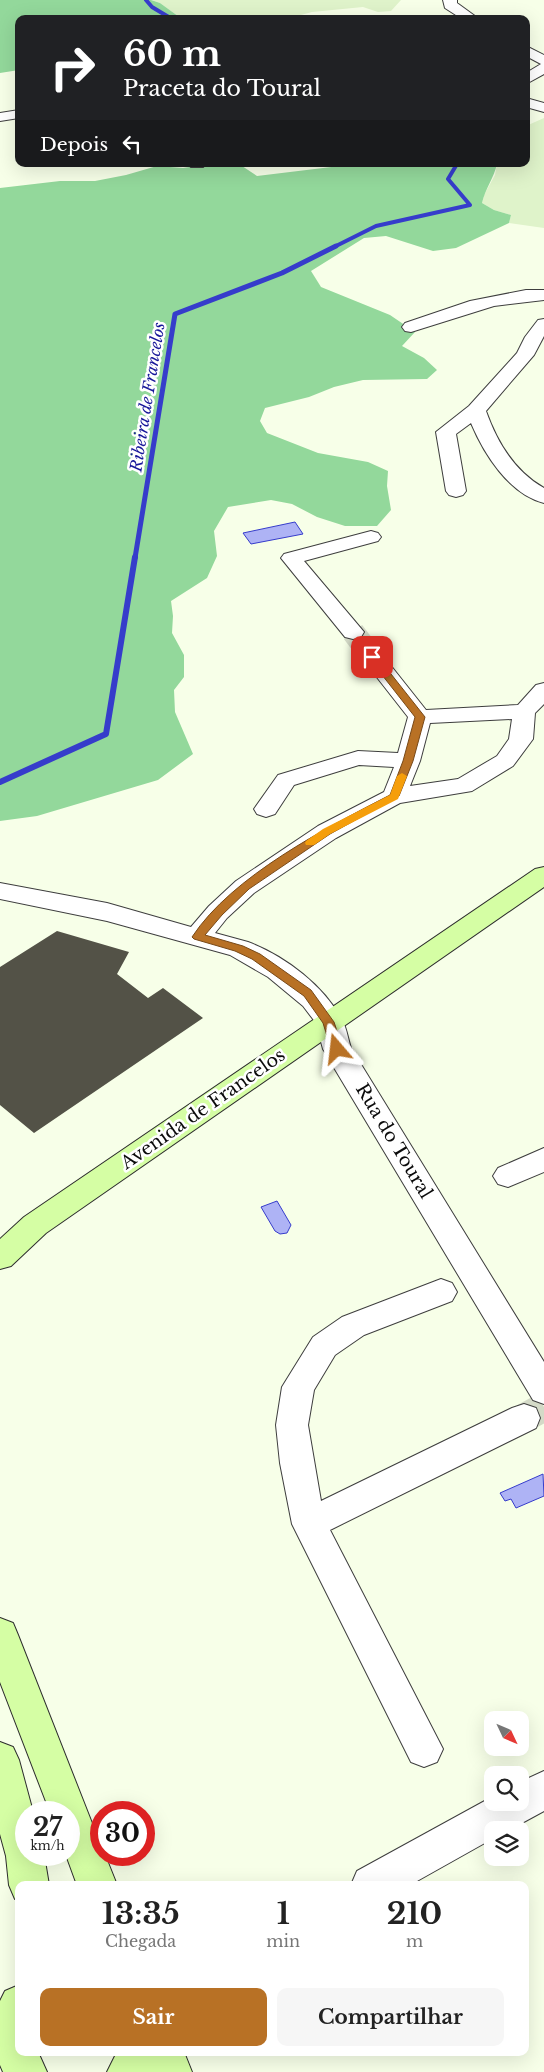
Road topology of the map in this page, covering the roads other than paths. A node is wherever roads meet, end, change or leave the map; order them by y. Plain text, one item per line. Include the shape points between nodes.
1 (450, 0) edge
2 (466, 15) edge
3 (530, 53) edge
4 (544, 62) edge
5 (530, 76) edge
6 (15, 115) edge
7 (0, 117) edge
8 (544, 295) edge
9 (544, 324) edge
10 (411, 327) dead end
11 (537, 343) edge
12 (476, 410) junction
13 (456, 491) dead end
14 (544, 497) edge
15 (371, 537) dead end
16 (353, 632) tunnel mouth
17 (372, 657) tunnel mouth
18 (544, 690) edge
19 (524, 712) junction
20 (420, 717) junction
21 (408, 761) junction
22 (394, 796) junction
23 (266, 809) dead end
24 (544, 875) edge
25 (0, 891) edge
26 (197, 937) junction
27 (329, 1022) junction
28 (544, 1159) edge
29 (508, 1176) dead end
30 (36, 1225) junction
31 (0, 1236) edge
32 (0, 1257) edge
33 (441, 1292) dead end
34 (544, 1390) edge
35 (524, 1418) tunnel mouth
36 (309, 1524) junction
37 (0, 1635) edge
38 (424, 1749) dead end
39 (0, 1760) edge
40 (539, 1790) edge
41 (28, 1881) edge
42 (95, 1881) edge
43 (378, 1881) edge
44 (11, 2028) edge
45 (15, 2050) edge
46 (18, 2056) edge
47 (138, 2056) edge
48 (164, 2056) edge
49 (26, 2072) edge
50 (128, 2072) edge
51 (171, 2072) edge

1 - 2 street via 450,5
3 - 4 street
4 - 5 street
6 - 7 street
8 - 10 street via 495,299
9 - 11 street
11 - 12 street
12 - 13 street via 446,432
12 - 14 street via 507,470 530,490
15 - 16 street via 291,558
17 - 20 street
18 - 19 street
19 - 20 street
19 - 22 street via 521,739 505,762 464,786
20 - 21 street
21 - 22 street
21 - 23 street via 358,758 286,780
22 - 26 street via 327,832 245,887
24 - 27 main road, Avenida de Francelos
25 - 26 street, Rua do Toural via 107,912
26 - 27 street, Rua do Toural via 256,956 308,993
27 - 30 main road, Avenida de Francelos
27 - 34 street, Rua do Toural via 337,1049
28 - 29 street
30 - 31 main road, Avenida de Francelos
30 - 32 main road, Avenida de Francelos
33 - 36 street via 352,1326 324,1346 298,1387 292,1425
35 - 36 street
36 - 38 street
37 - 42 main road
39 - 41 main road via 25,1856
40 - 43 street
44 - 45 main road
46 - 49 main road
47 - 50 main road
48 - 51 main road

